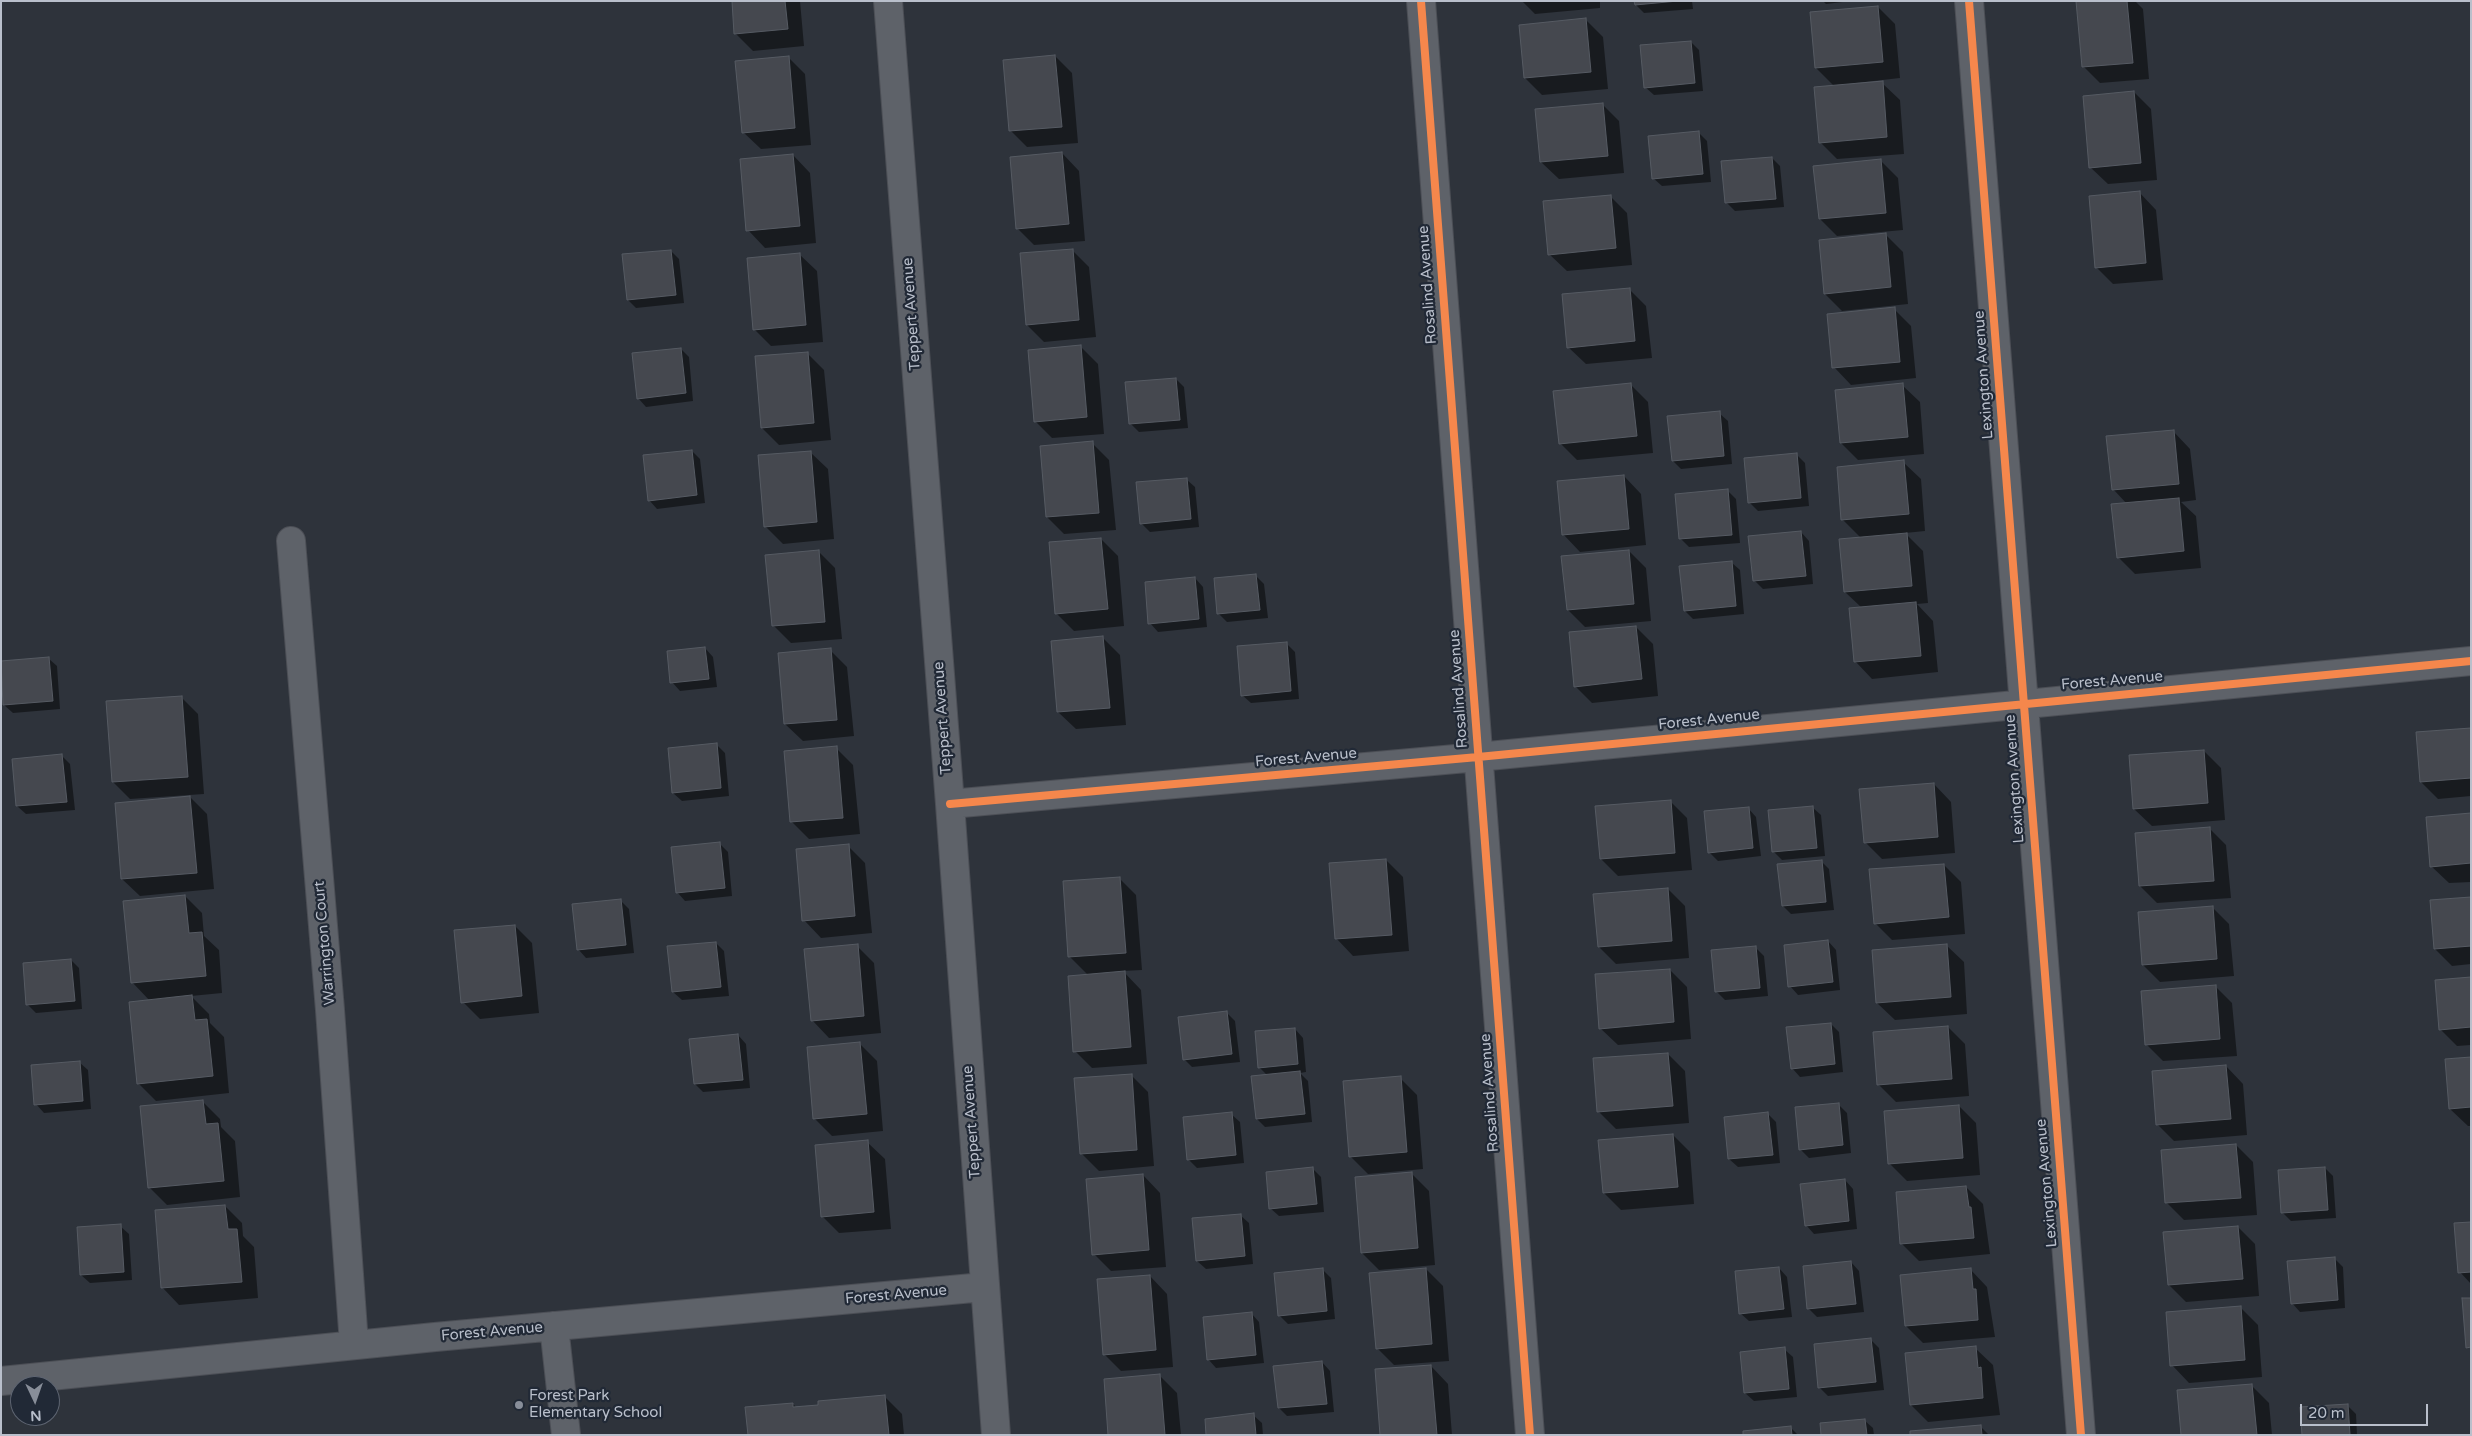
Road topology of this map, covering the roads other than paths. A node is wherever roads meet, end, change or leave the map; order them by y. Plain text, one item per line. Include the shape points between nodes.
1 (888, 1) edge
2 (1421, 1) edge
3 (1969, 1) edge
4 (291, 542) dead end
5 (2471, 661) edge
6 (2023, 703) junction
7 (1478, 757) junction
8 (950, 804) junction
9 (984, 1287) junction
10 (554, 1326) junction
11 (354, 1344) junction
12 (1, 1381) edge
13 (562, 1434) edge
14 (996, 1435) edge
15 (1530, 1435) edge
16 (2080, 1435) edge

1 - 8 street, Teppert Avenue
2 - 7 street, Rosalind Avenue
3 - 6 street, Lexington Avenue
4 - 11 street, Warrington Court via 330,1000
5 - 6 street, Forest Avenue
6 - 7 street, Forest Avenue
6 - 16 street, Lexington Avenue
7 - 8 street, Forest Avenue
7 - 15 street, Rosalind Avenue
8 - 9 street, Teppert Avenue
9 - 10 street, Forest Avenue
9 - 14 street, Teppert Avenue
10 - 11 street, Forest Avenue
10 - 13 street
11 - 12 street, Forest Avenue

